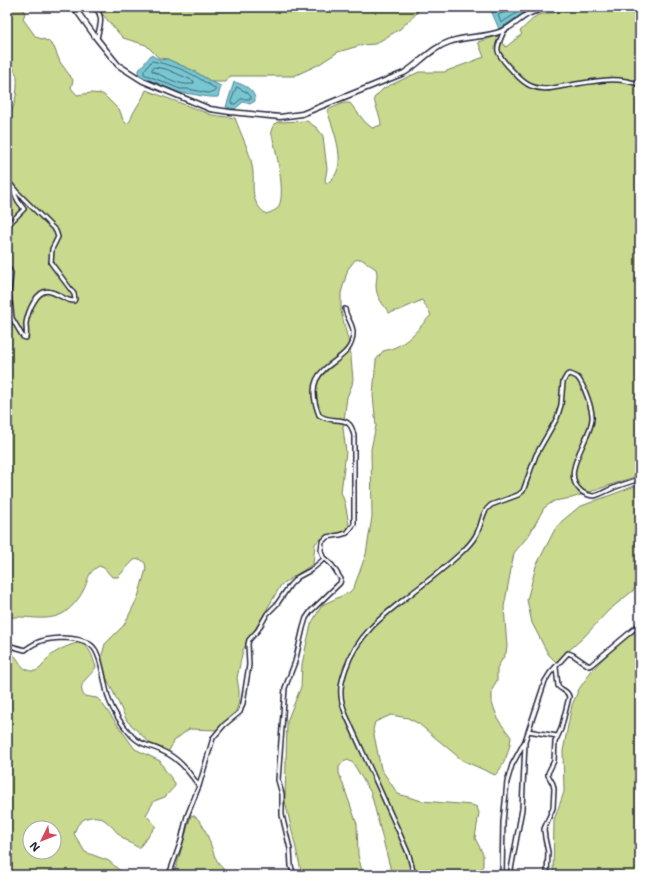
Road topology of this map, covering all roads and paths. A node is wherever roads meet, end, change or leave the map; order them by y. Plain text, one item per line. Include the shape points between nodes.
1 (74, 7) edge
2 (95, 7) edge
3 (558, 7) edge
4 (504, 30) junction
5 (97, 39) junction
6 (640, 85) edge
7 (8, 181) edge
8 (7, 226) edge
9 (9, 269) dead end
10 (345, 309) dead end
11 (640, 479) edge
12 (324, 559) junction
13 (640, 624) edge
14 (7, 645) edge
15 (556, 667) junction
16 (528, 731) junction
17 (557, 736) junction
18 (525, 742) junction
19 (199, 786) junction
20 (170, 875) edge
21 (294, 875) edge
22 (414, 875) edge
23 (502, 875) edge
24 (510, 875) edge
25 (547, 875) edge

1 - 5 street
2 - 5 street via 101,16
3 - 4 street via 536,10
4 - 5 street via 484,37 448,42 404,73 302,114 280,117 210,108 143,81 118,65
4 - 6 street via 497,51 521,80 530,86 546,89 618,79
7 - 8 street via 24,209
7 - 9 street via 56,231 58,237 50,255 51,263 75,299 70,301 56,293 47,290 43,292 32,307 26,323 26,338 23,337 12,318
10 - 12 street via 353,332 352,342 344,354 318,376 313,387 318,414 347,422 353,428 354,524 346,533 330,536 322,542
11 - 22 street via 593,496 575,486 575,465 590,428 592,413 581,382 574,375 567,375 563,382 557,418 536,455 523,491 518,496 491,505 484,512 474,538 466,548 380,618 353,651 341,685 344,709 409,855
12 - 19 street via 290,585 250,640 244,703 240,712 213,738
12 - 21 street via 341,579 340,583 306,618 295,662 284,688 278,780
13 - 15 street via 591,665 588,666 569,653
14 - 19 street via 25,650 39,641 69,638 92,645 99,659 109,700 121,722 140,744 162,751 182,764
15 - 16 street via 545,681
15 - 17 street via 558,686 568,693 569,697
16 - 17 street
16 - 18 street
17 - 25 street via 554,761 548,776 554,789 553,808 544,829 548,852
18 - 23 street via 512,766 507,782
18 - 24 street via 522,809
19 - 20 street

